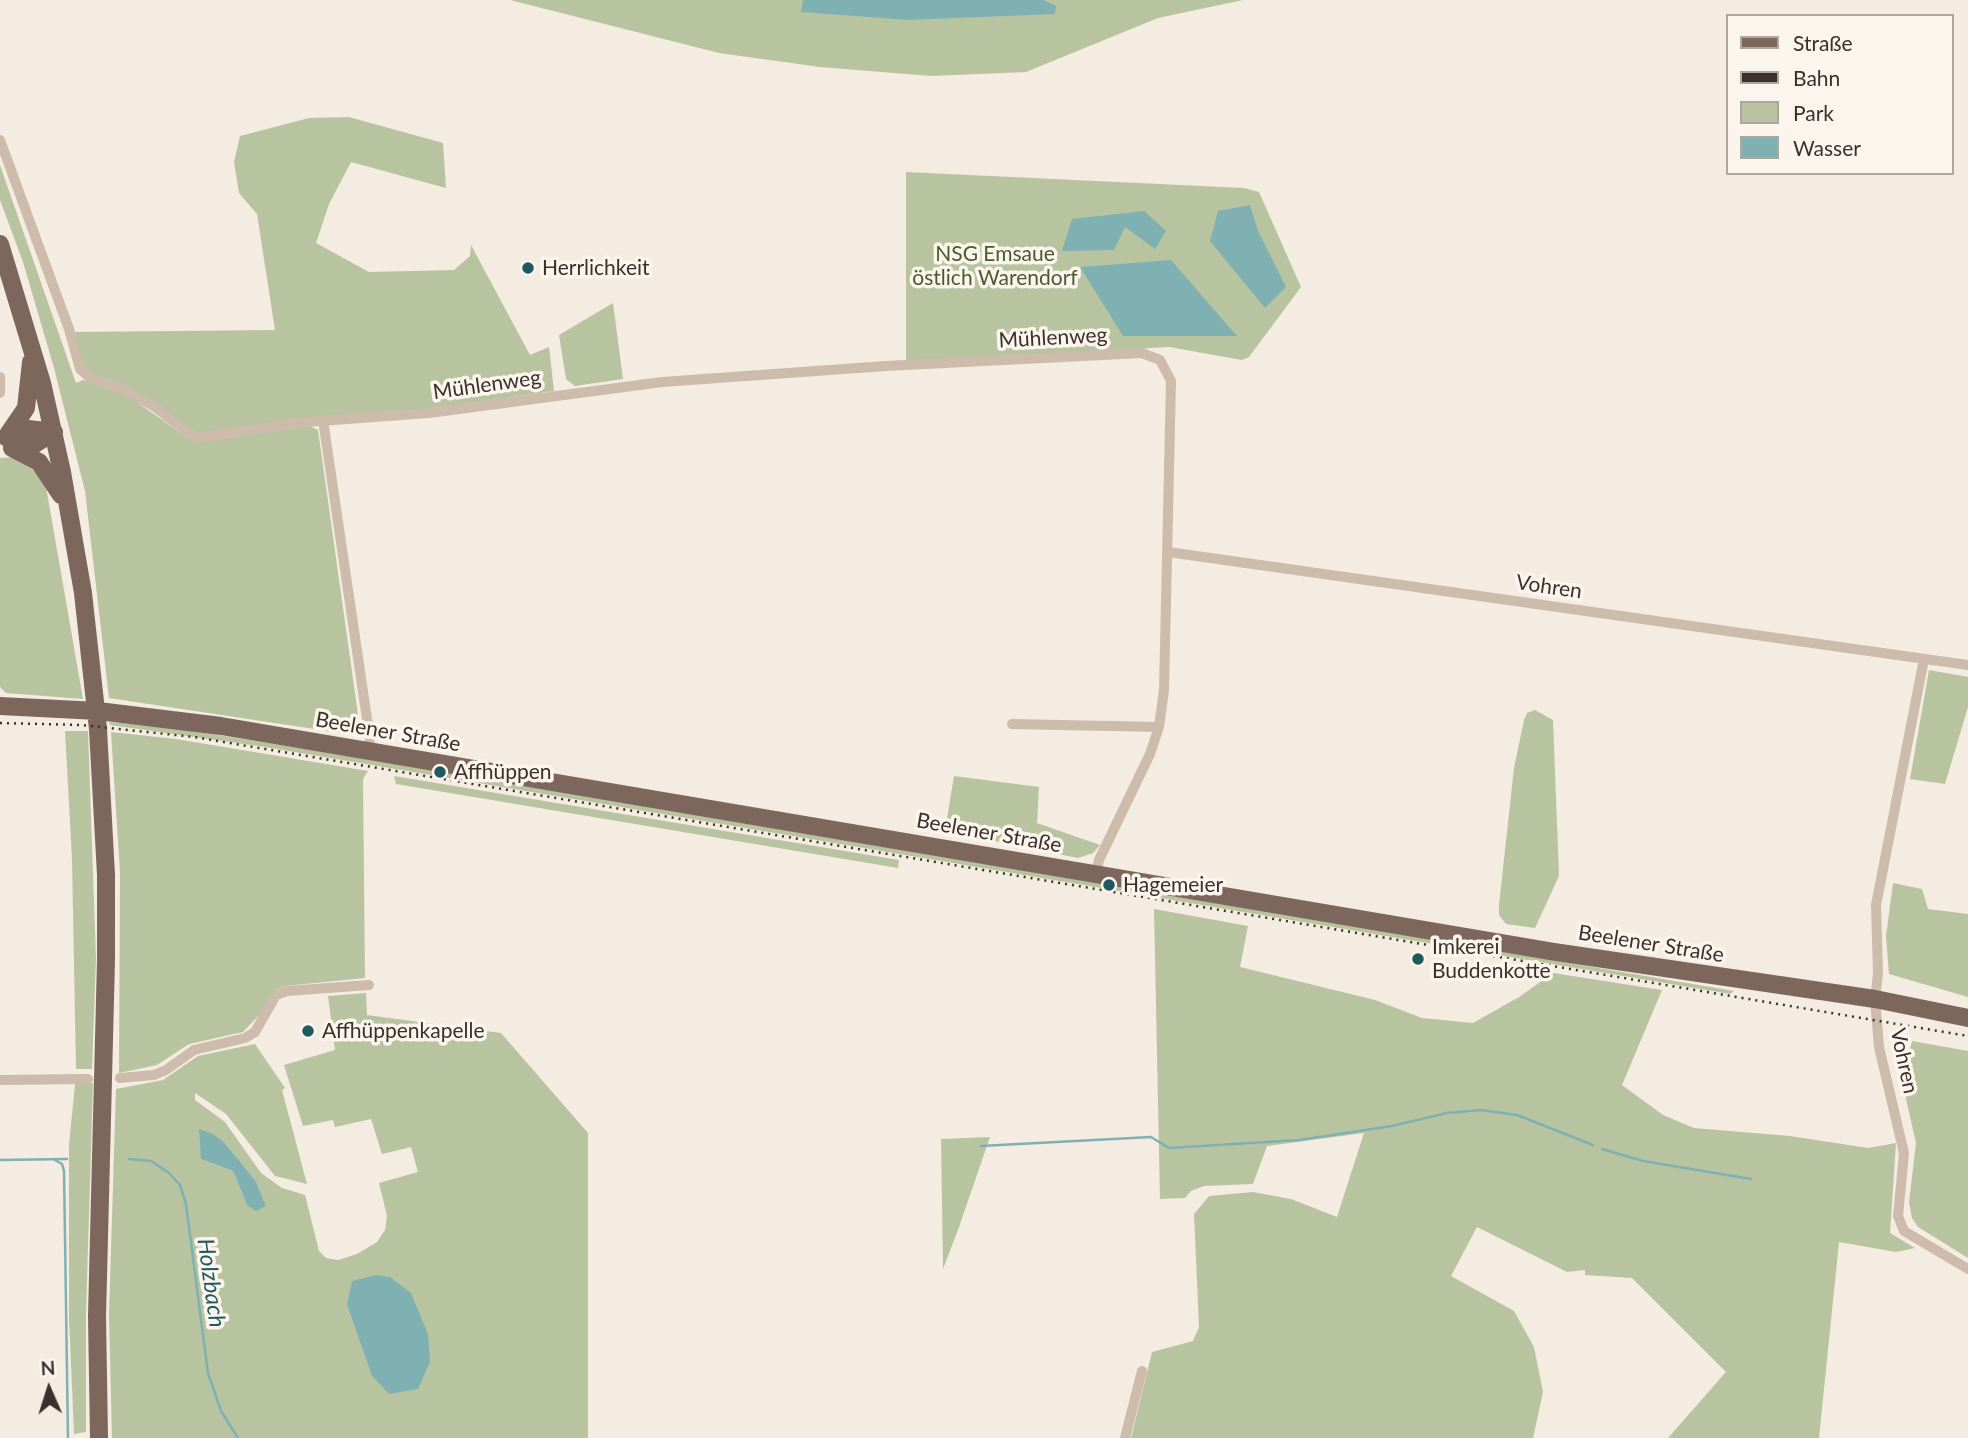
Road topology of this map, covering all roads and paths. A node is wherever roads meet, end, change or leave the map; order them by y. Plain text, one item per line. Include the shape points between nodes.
1 (0, 141) edge
2 (0, 244) edge
3 (32, 348) junction
4 (0, 377) edge
5 (0, 393) edge
6 (323, 420) junction
7 (54, 432) junction
8 (5, 443) edge
9 (70, 513) junction
10 (1168, 552) junction
11 (1924, 659) junction
12 (1968, 665) edge
13 (0, 706) edge
14 (1012, 724) dead end
15 (1159, 727) junction
16 (368, 751) junction
17 (1096, 874) junction
18 (369, 985) dead end
19 (1875, 999) junction
20 (1968, 1018) edge
21 (88, 1079) dead end
22 (120, 1079) dead end
23 (0, 1080) edge
24 (1968, 1269) edge
25 (1142, 1371) dead end
26 (99, 1438) edge
27 (1125, 1438) edge

1 - 6 street, Mühlenweg via 78,365 86,376 135,396 196,438
2 - 3 main road
3 - 7 main road
3 - 8 main road via 26,408
4 - 5 street
6 - 10 street, Mühlenweg via 429,413 626,386 1142,352 1160,360 1171,381
6 - 16 street via 370,739
7 - 8 main road via 35,444
7 - 9 main road
8 - 9 main road via 46,469
9 - 26 main road via 100,758 106,960 97,1316
10 - 11 street, Vohren
10 - 15 street
11 - 12 street, Vohren
11 - 19 street, Vohren via 1876,905
13 - 16 main road, Beelener Straße via 146,716
14 - 15 street
15 - 17 street
16 - 17 main road, Beelener Straße
17 - 19 main road, Beelener Straße via 1713,978
18 - 22 street via 276,995 255,1032 245,1038 194,1050 154,1075
19 - 20 main road, Beelener Straße
19 - 24 street, Vohren via 1879,1047 1904,1153 1898,1216 1904,1231
21 - 23 street
25 - 27 street

